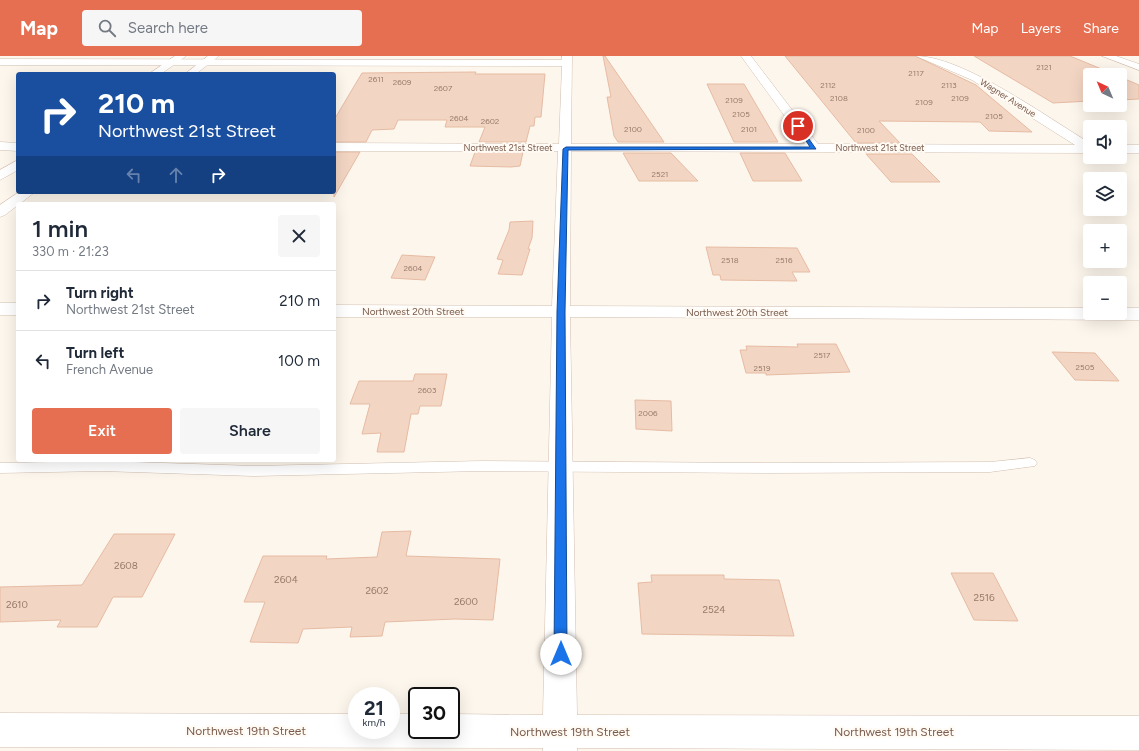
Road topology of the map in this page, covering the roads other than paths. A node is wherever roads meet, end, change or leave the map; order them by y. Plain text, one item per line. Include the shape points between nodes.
1 (181, 56) edge
2 (214, 56) edge
3 (746, 56) edge
4 (921, 56) edge
5 (1107, 56) edge
6 (1125, 59) edge
7 (567, 60) edge
8 (0, 62) edge
9 (171, 62) junction
10 (205, 62) junction
11 (1139, 67) edge
12 (157, 72) edge
13 (192, 72) edge
14 (1083, 145) edge
15 (0, 146) edge
16 (16, 146) edge
17 (336, 147) edge
18 (814, 148) junction
19 (566, 149) junction
20 (1083, 149) edge
21 (1127, 149) edge
22 (1139, 149) edge
23 (16, 165) edge
24 (0, 176) edge
25 (25, 194) edge
26 (0, 212) edge
27 (0, 309) edge
28 (16, 309) edge
29 (336, 311) edge
30 (561, 312) junction
31 (1139, 314) edge
32 (1030, 463) dead end
33 (0, 468) edge
34 (561, 468) junction
35 (0, 730) edge
36 (1139, 733) edge
37 (560, 741) edge
38 (989, 742) edge

1 - 9 street
2 - 10 street
3 - 18 street
4 - 14 street, Wagner Avenue via 976,78
5 - 6 street
6 - 11 street
7 - 10 street
7 - 19 street
8 - 9 street
9 - 10 street
9 - 12 street
10 - 13 street
15 - 16 street
17 - 19 street, Northwest 21st Street
18 - 19 street, Northwest 21st Street
18 - 20 street, Northwest 21st Street
19 - 30 street
21 - 22 street
23 - 24 street
25 - 26 street
27 - 28 street
29 - 30 street, Northwest 20th Street
30 - 31 street, Northwest 20th Street
30 - 34 street
32 - 34 lane via 952,467
33 - 34 lane via 102,466 254,471 482,466
34 - 37 street
35 - 37 street, Northwest 19th Street
36 - 38 street, Northwest 19th Street
37 - 38 street, Northwest 19th Street

